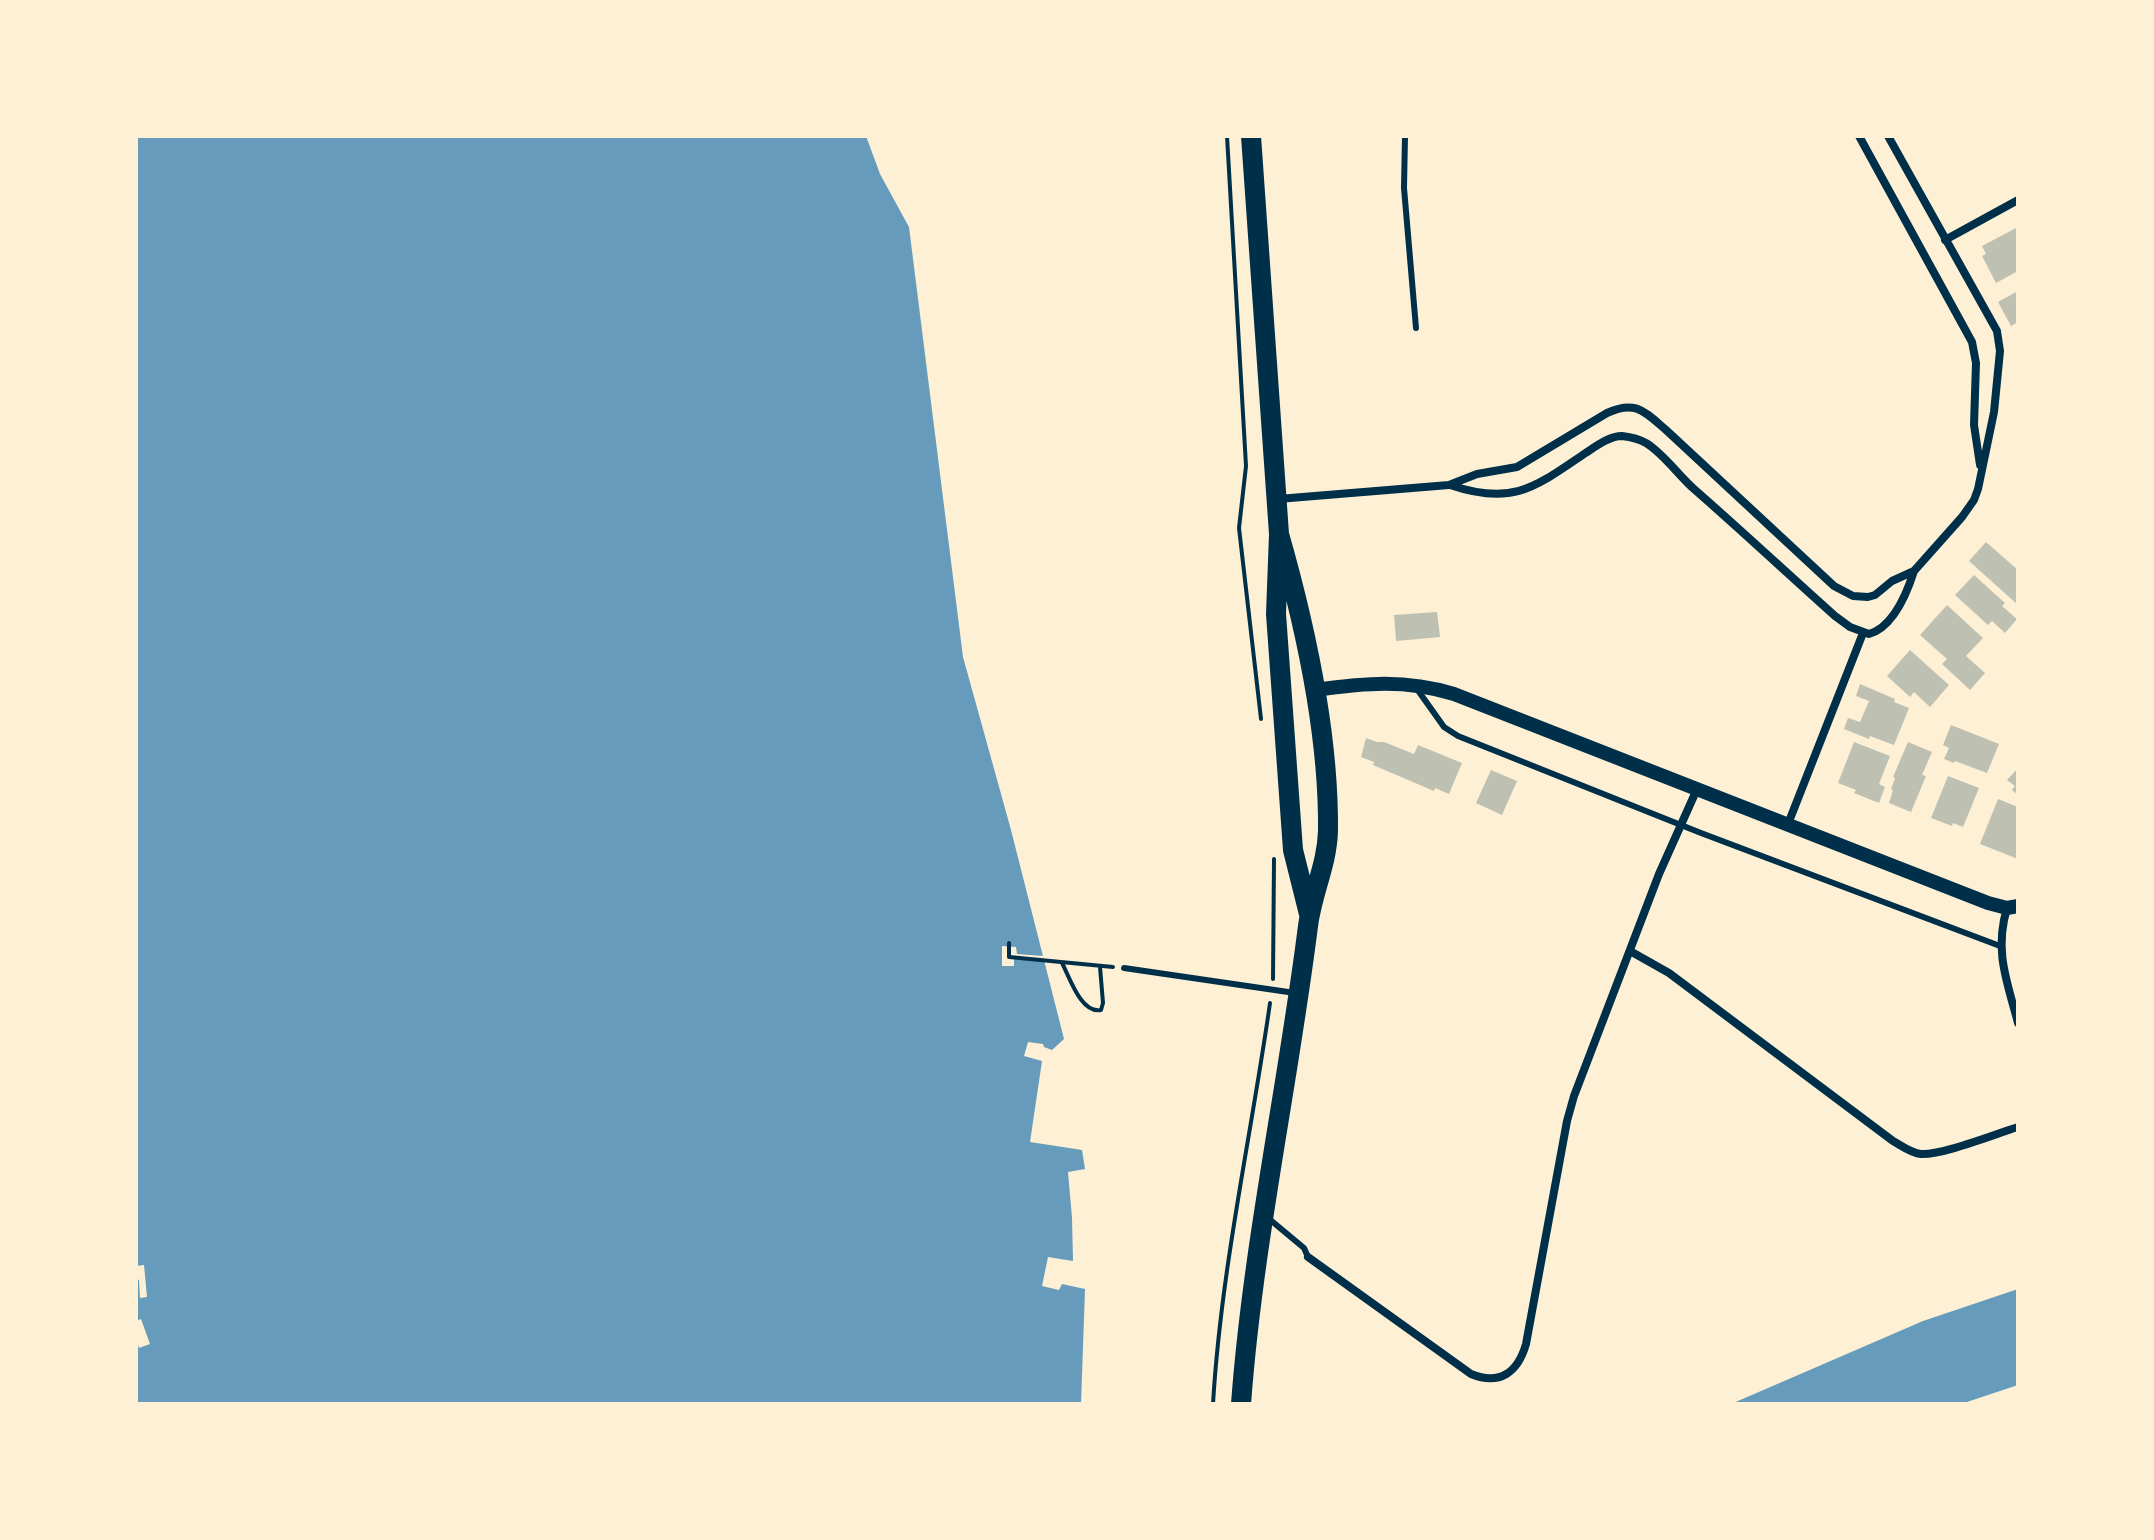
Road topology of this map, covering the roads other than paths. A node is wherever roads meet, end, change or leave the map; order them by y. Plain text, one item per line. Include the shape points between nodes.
1 (1251, 136) edge
2 (1405, 136) edge
3 (1859, 136) edge
4 (1888, 136) edge
5 (2018, 200) edge
6 (1945, 240) junction
7 (1416, 328) dead end
8 (1981, 470) junction
9 (1449, 485) junction
10 (1277, 499) junction
11 (1279, 534) junction
12 (1914, 571) junction
13 (1863, 633) junction
14 (1413, 684) junction
15 (1315, 690) junction
16 (1283, 692) junction
17 (1697, 789) junction
18 (1788, 824) junction
19 (1680, 825) junction
20 (2012, 907) edge
21 (1309, 914) junction
22 (2000, 946) junction
23 (1630, 951) junction
24 (1124, 968) road end
25 (1299, 994) junction
26 (2018, 1023) edge
27 (2018, 1127) edge
28 (1263, 1213) junction
29 (1308, 1257) joint
30 (1241, 1404) edge

1 - 10 main road
2 - 7 lane
3 - 8 street via 1972,342
4 - 6 street
5 - 6 street
6 - 8 street via 1999,339 1994,412
8 - 12 street via 1974,500
9 - 10 street
9 - 12 street via 1517,467 1607,413 1632,407 1665,429 1841,591 1871,597
9 - 13 street via 1477,494 1520,492 1610,439 1640,440 1835,616
10 - 11 main road
11 - 15 main road
11 - 16 main road via 1276,614
12 - 13 street via 1899,607 1876,632
13 - 18 street
14 - 15 street
14 - 17 street via 1479,703
14 - 19 lane via 1444,727 1458,736
15 - 16 main road
15 - 21 main road via 1328,829 1325,864
16 - 21 main road via 1293,850
17 - 18 street
17 - 19 street
18 - 20 street via 1988,903
19 - 22 lane
19 - 23 street
20 - 22 street via 2002,922
21 - 25 main road
22 - 26 street
23 - 27 street via 1669,973 1910,1151 1934,1152
23 - 29 street via 1567,1121 1526,1344 1515,1367 1495,1378 1471,1374
24 - 25 lane
25 - 28 main road
28 - 29 lane
28 - 30 main road

